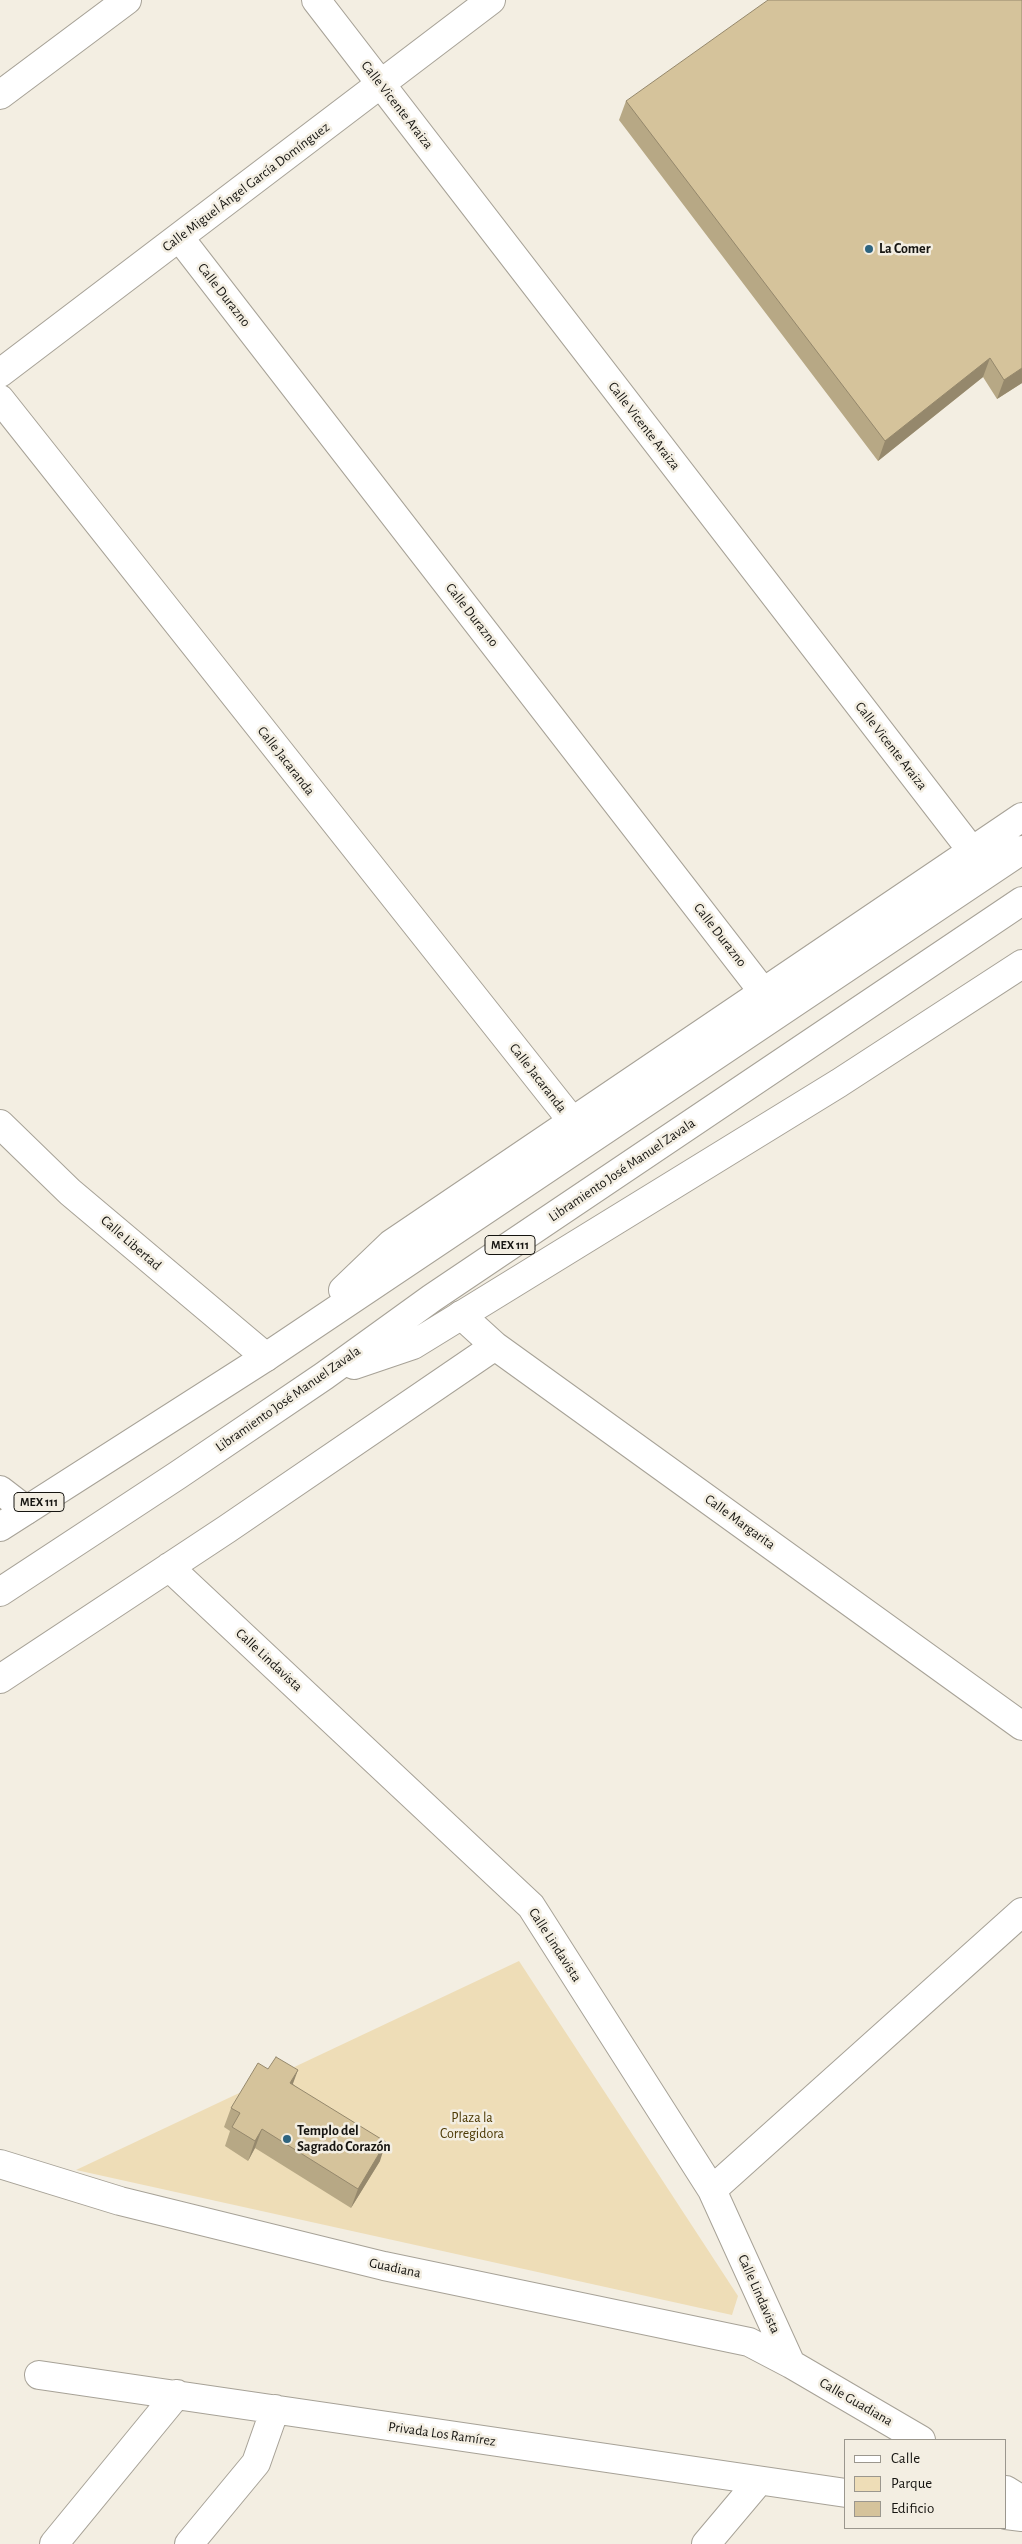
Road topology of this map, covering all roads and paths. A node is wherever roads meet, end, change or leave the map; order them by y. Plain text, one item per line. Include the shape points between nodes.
1 (127, 0) edge
2 (316, 0) edge
3 (491, 0) edge
4 (381, 84) junction
5 (0, 94) edge
6 (179, 237) junction
7 (0, 373) edge
8 (0, 399) edge
9 (1022, 817) edge
10 (1022, 850) edge
11 (972, 851) junction
12 (1022, 901) edge
13 (1022, 964) edge
14 (764, 993) junction
15 (573, 1122) junction
16 (0, 1124) edge
17 (461, 1315) junction
18 (290, 1341) junction
19 (495, 1346) junction
20 (266, 1357) junction
21 (324, 1376) junction
22 (8, 1499) edge
23 (0, 1527) edge
24 (169, 1567) junction
25 (0, 1592) edge
26 (0, 1679) edge
27 (1022, 1726) edge
28 (1022, 1912) edge
29 (0, 2164) edge
30 (712, 2190) junction
31 (791, 2364) junction
32 (39, 2375) dead end
33 (177, 2394) junction
34 (275, 2409) junction
35 (918, 2439) edge
36 (759, 2481) junction
37 (1007, 2491) edge
38 (844, 2493) edge
39 (1022, 2500) edge
40 (1007, 2515) edge
41 (1022, 2517) edge
42 (54, 2544) edge
43 (189, 2544) edge
44 (706, 2544) edge

1 - 5 street
2 - 4 street, Calle Vicente Araiza
3 - 4 street, Calle Miguel Ángel García Domínguez
4 - 6 street, Calle Miguel Ángel García Domínguez
4 - 11 street, Calle Vicente Araiza
6 - 7 street, Calle Miguel Ángel García Domínguez
6 - 14 street, Calle Durazno
8 - 15 street, Calle Jacaranda
9 - 11 street
10 - 18 street, MEX 111
11 - 14 street
12 - 21 street, Libramiento José Manuel Zavala / MEX 111 via 432,1298
13 - 17 street via 838,1083
14 - 15 street
15 - 18 street via 391,1244
16 - 20 street, Calle Libertad via 70,1192
17 - 19 street, Calle Margarita
17 - 21 street via 413,1345
18 - 20 street, MEX 111
19 - 24 street
19 - 27 street, Calle Margarita
20 - 22 street, MEX 111
21 - 25 street, Libramiento José Manuel Zavala / MEX 111
22 - 23 street, MEX 111
24 - 26 street
24 - 30 street, Calle Lindavista via 531,1906
28 - 30 street
29 - 31 street, Guadiana via 120,2201 384,2266 749,2342
30 - 31 street, Calle Lindavista
31 - 35 street, Calle Guadiana
32 - 33 street, Privada Los Ramírez
33 - 34 street, Privada Los Ramírez
33 - 42 street
34 - 36 street, Privada Los Ramírez
34 - 43 street via 256,2463
36 - 38 street, Privada Los Ramírez
36 - 44 street
37 - 39 street
40 - 41 street

